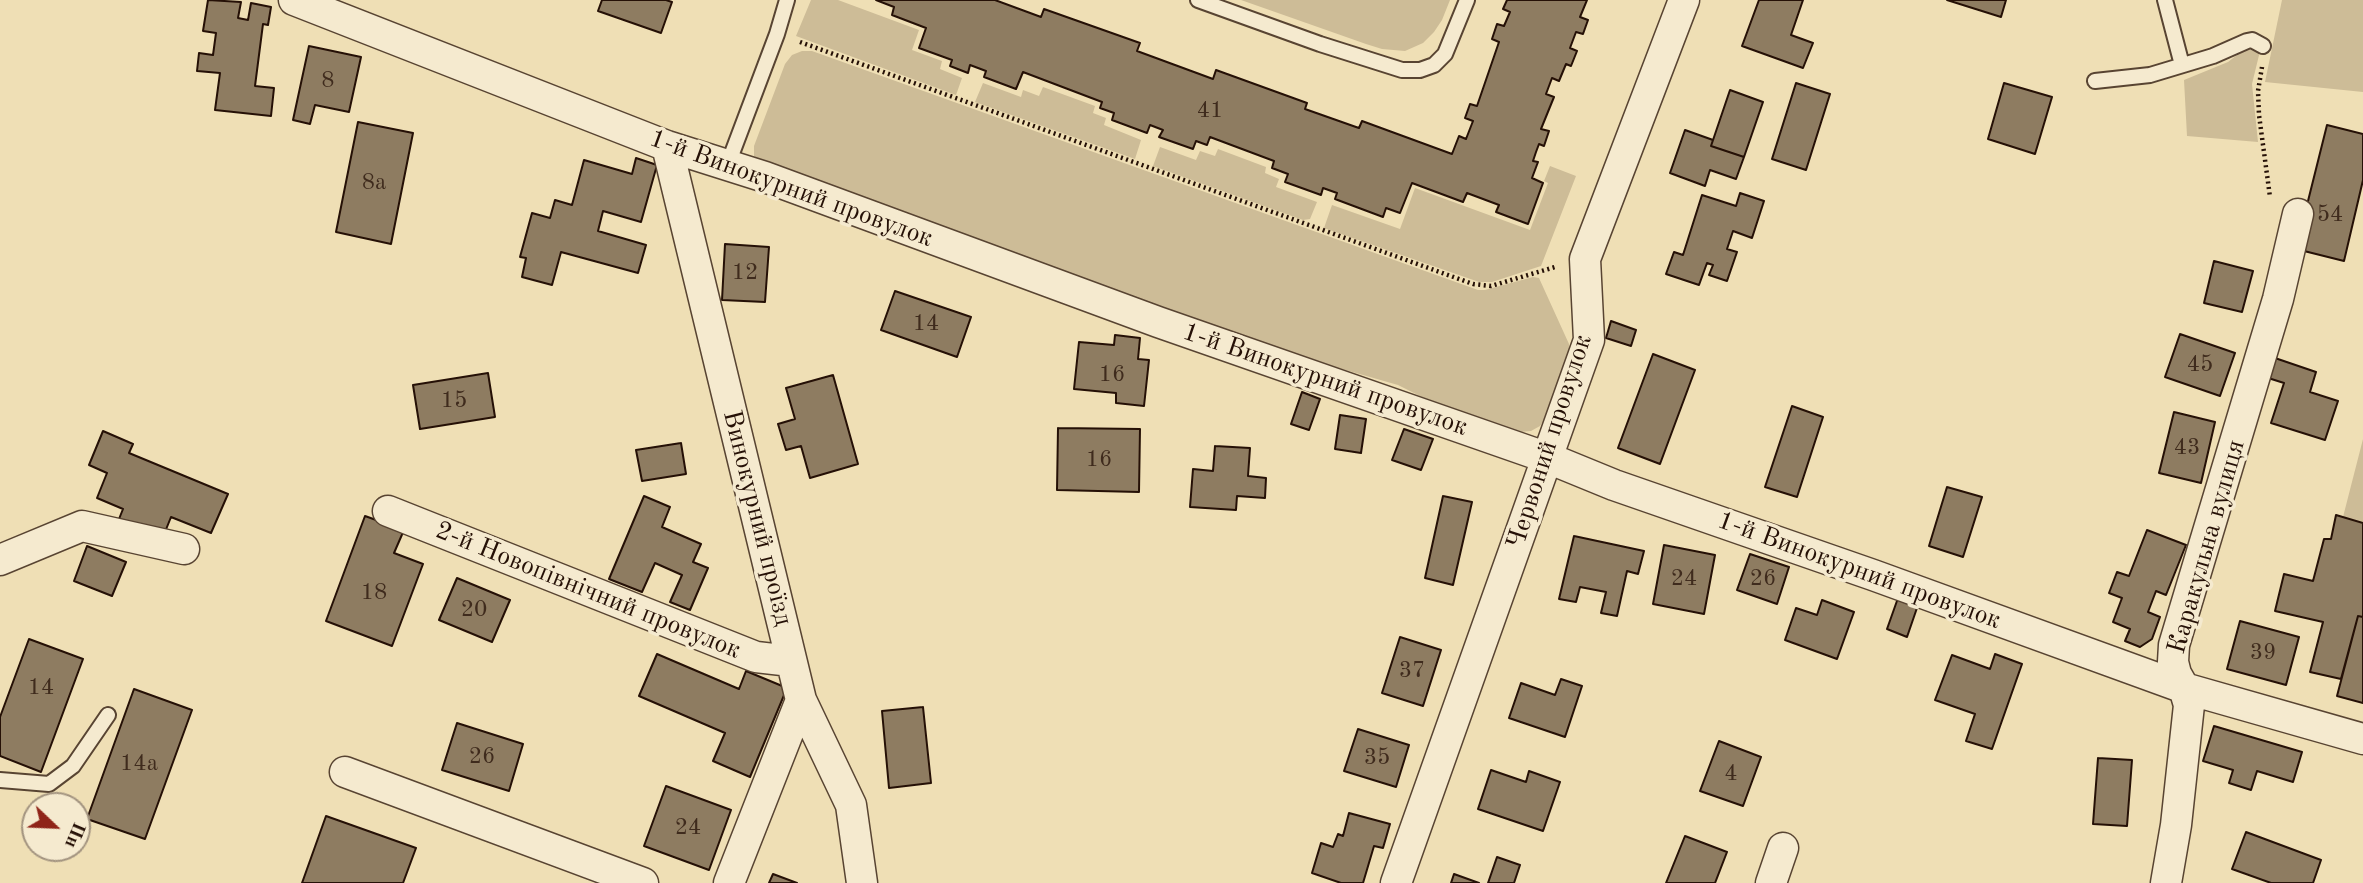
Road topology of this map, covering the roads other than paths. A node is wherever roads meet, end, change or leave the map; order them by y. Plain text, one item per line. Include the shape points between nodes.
1 (294, 0) edge
2 (787, 0) edge
3 (1198, 0) edge
4 (1467, 0) edge
5 (1684, 0) edge
6 (2165, 0) edge
7 (2263, 46) road end
8 (2182, 65) junction
9 (2095, 81) dead end
10 (667, 146) junction
11 (727, 164) junction
12 (2298, 214) road end
13 (1548, 458) junction
14 (388, 511) dead end
15 (184, 549) dead end
16 (0, 560) edge
17 (791, 662) junction
18 (2184, 688) junction
19 (801, 700) junction
20 (108, 715) dead end
21 (2363, 739) edge
22 (345, 772) dead end
23 (0, 780) edge
24 (1783, 848) dead end
25 (643, 883) edge
26 (729, 883) edge
27 (862, 883) edge
28 (1396, 883) edge
29 (1770, 883) edge
30 (2166, 883) edge

1 - 10 street, 1-й Винокурний провулок
2 - 11 lane
3 - 4 lane via 1391,67 1420,71 1445,54
5 - 13 street, Червоний провулок via 1585,259 1589,340
6 - 8 lane
7 - 8 lane via 2247,41
8 - 9 lane via 2150,75
10 - 11 street, 1-й Винокурний провулок
10 - 17 street, Винокурний проїзд
11 - 13 street, 1-й Винокурний провулок
12 - 18 street, Каракульна вулиця via 2278,299 2174,645 2173,662
13 - 18 street, 1-й Винокурний провулок
13 - 28 street, Червоний провулок
14 - 17 street, 2-й Новопівнічний провулок via 756,657
15 - 16 street via 82,526
17 - 19 street, Винокурний проїзд
18 - 21 street, 1-й Винокурний провулок
18 - 30 street, Каракульна вулиця via 2189,705
19 - 26 street
19 - 27 street, Винокурний проїзд via 851,805
20 - 23 lane via 73,766 49,784
22 - 25 street
24 - 29 street

